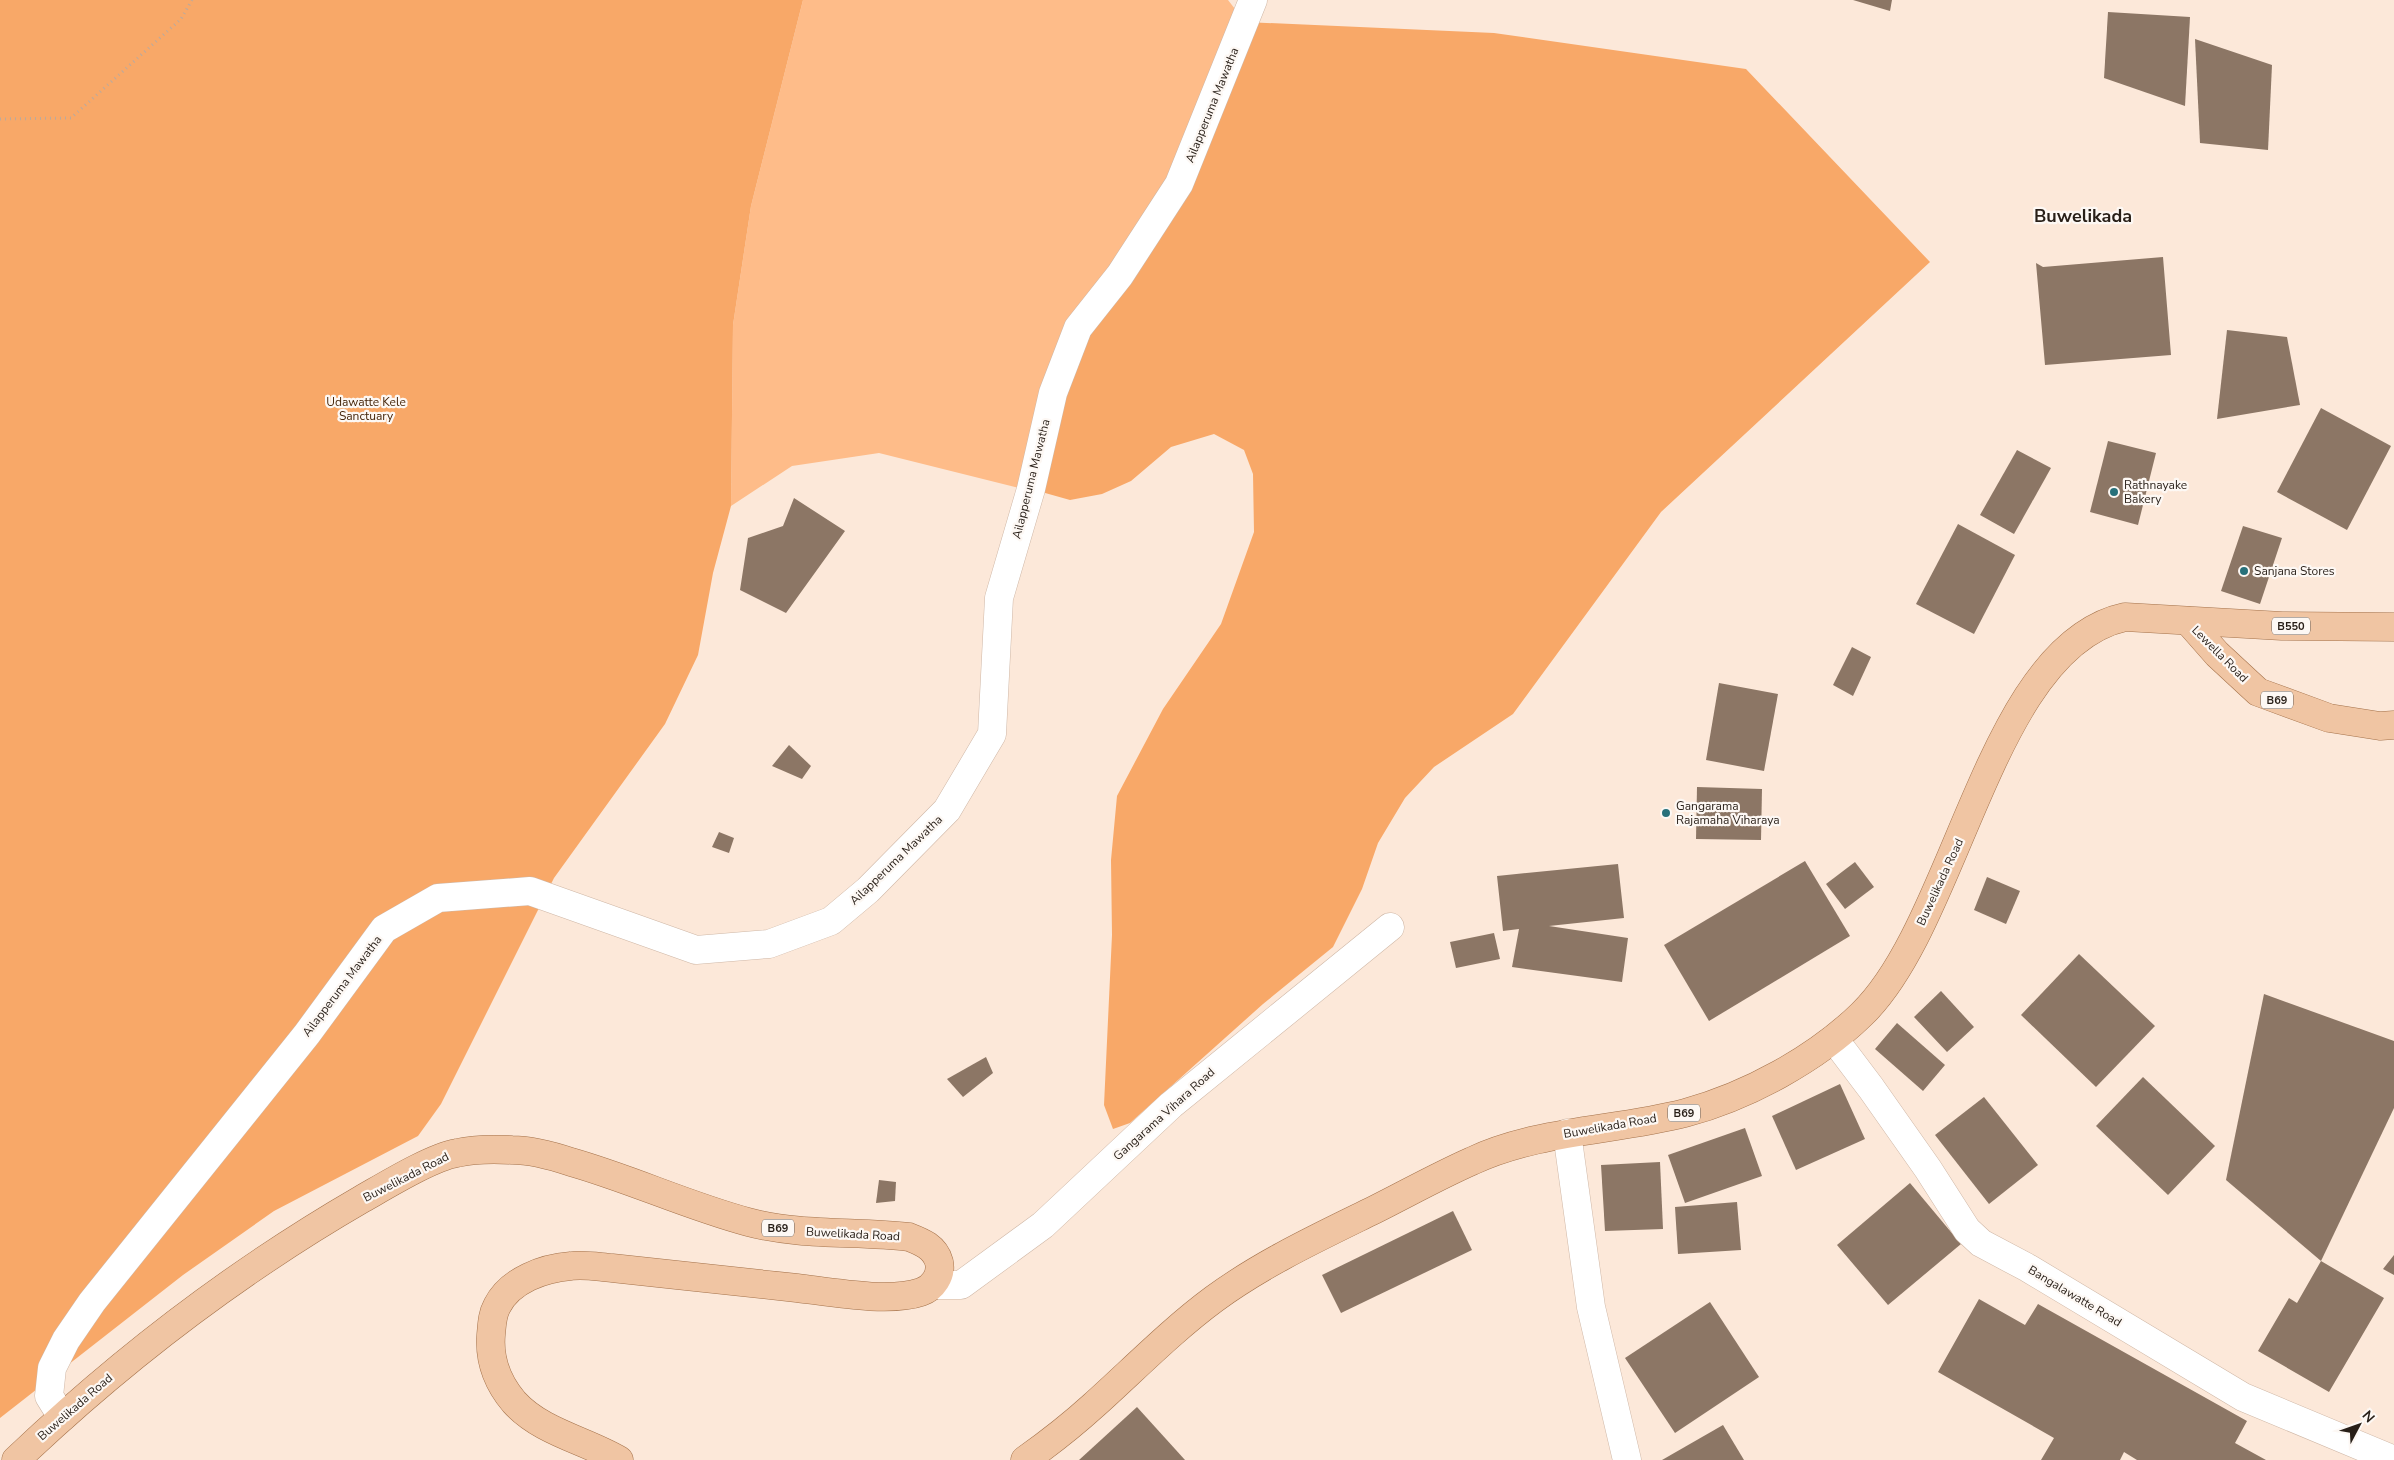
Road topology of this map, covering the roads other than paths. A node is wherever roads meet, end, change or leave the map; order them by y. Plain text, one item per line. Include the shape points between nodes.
1 (1253, 0) edge
2 (2188, 621) junction
3 (2394, 627) edge
4 (2394, 725) edge
5 (1390, 927) dead end
6 (1834, 1039) junction
7 (1567, 1133) junction
8 (933, 1285) junction
9 (62, 1417) junction
10 (16, 1460) edge
11 (619, 1460) edge
12 (1025, 1460) edge
13 (1627, 1460) edge
14 (2394, 1460) edge

1 - 9 street, Ailapperuma Mawatha via 1179,184 1120,275 1078,328 1052,393 1031,489 999,598 992,734 947,810 868,890 831,921 769,944 696,950 530,891 438,898 384,929 306,1034 92,1302 66,1340 52,1368 49,1396
2 - 3 main road, B550
2 - 4 main road, Lewella Road / B69 via 2217,654 2258,692 2329,718
2 - 6 main road, Buwelikada Road / B69 via 2125,617 2106,621 2076,640 2052,662 2013,720 1907,952 1887,986 1864,1013
5 - 8 street, Gangarama Vihara Road via 1171,1105 1043,1225 961,1285
6 - 7 main road, Buwelikada Road / B69 via 1804,1060 1726,1099 1685,1113
6 - 14 street, Bangalawatte Road via 1877,1096 1967,1230 1981,1243 2243,1396
7 - 12 main road, Buwelikada Road / B69 via 1475,1159 1306,1243 1256,1272 1213,1300 1090,1410
7 - 13 street via 1591,1307
8 - 9 main road, Buwelikada Road / B69 via 939,1274 935,1253 925,1244 908,1237 787,1230 711,1211 552,1156 514,1150 456,1153 381,1188 268,1255 166,1330
8 - 11 main road via 908,1295 861,1296 573,1265 539,1272 522,1281 497,1305 492,1320 492,1360 501,1382 514,1402 534,1420
9 - 10 main road, Buwelikada Road / B69

